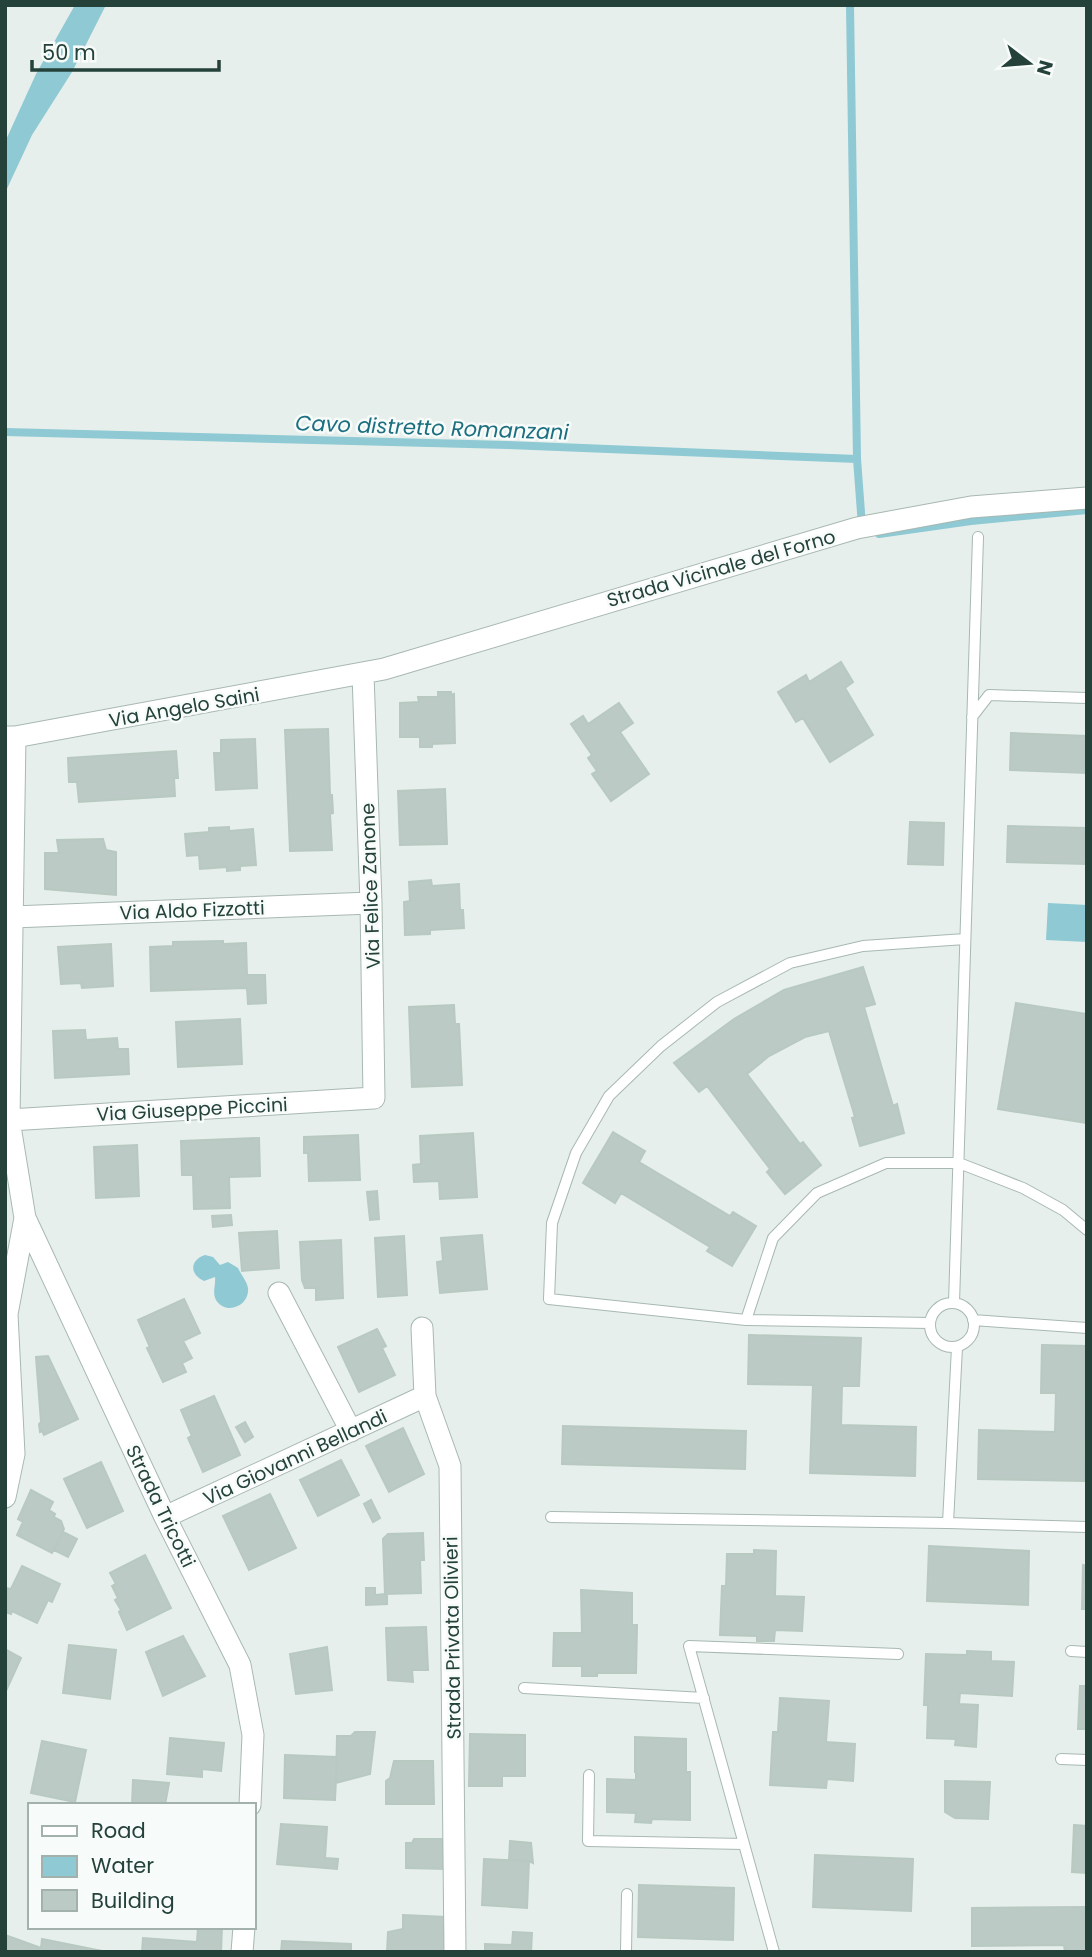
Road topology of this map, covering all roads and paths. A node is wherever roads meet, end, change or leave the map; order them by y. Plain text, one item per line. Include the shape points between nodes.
1 (1087, 498) edge
2 (978, 537) dead end
3 (363, 674) junction
4 (1087, 698) edge
5 (972, 717) junction
6 (10, 737) edge
7 (371, 903) junction
8 (13, 917) junction
9 (965, 939) junction
10 (8, 1068) edge
11 (374, 1098) joint
12 (9, 1120) junction
13 (958, 1163) junction
14 (25, 1217) junction
15 (1087, 1230) edge
16 (279, 1293) dead end
17 (954, 1303) junction
18 (746, 1320) junction
19 (974, 1320) junction
20 (930, 1323) junction
21 (422, 1328) dead end
22 (1087, 1328) edge
23 (957, 1347) junction
24 (425, 1396) junction
25 (351, 1431) junction
26 (5, 1497) edge
27 (165, 1517) junction
28 (551, 1517) dead end
29 (948, 1523) junction
30 (1087, 1527) edge
31 (1071, 1651) dead end
32 (1087, 1652) edge
33 (898, 1654) dead end
34 (524, 1688) dead end
35 (704, 1698) junction
36 (1061, 1759) dead end
37 (1087, 1760) edge
38 (589, 1775) dead end
39 (250, 1803) edge
40 (744, 1844) junction
41 (627, 1894) dead end
42 (244, 1929) edge
43 (242, 1952) edge
44 (455, 1952) edge
45 (626, 1952) edge
46 (774, 1952) edge

1 - 3 street, Strada Vicinale del Forno via 971,507 864,527
2 - 5 lane
3 - 6 street, Via Angelo Saini
3 - 7 street, Via Felice Zanone
4 - 5 lane via 989,695
5 - 9 lane
6 - 8 street
7 - 8 street, Via Aldo Fizzotti
7 - 11 street, Via Felice Zanone
8 - 10 street
9 - 13 lane
9 - 18 lane via 863,946 790,963 717,1002 661,1046 609,1096 576,1153 552,1223 549,1298
10 - 12 street
11 - 12 street, Via Giuseppe Piccini
12 - 14 street
13 - 15 lane via 1023,1188 1063,1210
13 - 17 lane
13 - 18 lane via 886,1163 817,1193 773,1238
14 - 26 street via 7,1314 14,1454
14 - 27 street, Strada Tricotti
16 - 25 street
17 - 19 lane via 970,1311
17 - 20 lane via 937,1308
18 - 20 lane
19 - 22 lane
19 - 23 lane via 969,1339
20 - 23 lane via 936,1340
21 - 24 street, Strada Privata Olivieri
23 - 29 lane
24 - 25 street, Via Giovanni Bellandi
24 - 44 street, Strada Privata Olivieri via 450,1466
25 - 27 street, Via Giovanni Bellandi
27 - 39 street, Strada Tricotti via 240,1665 253,1735
28 - 29 lane
29 - 30 lane
31 - 32 lane
33 - 35 lane via 690,1646
34 - 35 lane
35 - 40 lane
36 - 37 lane
38 - 40 lane via 588,1841
40 - 46 lane
41 - 45 lane
42 - 43 street

